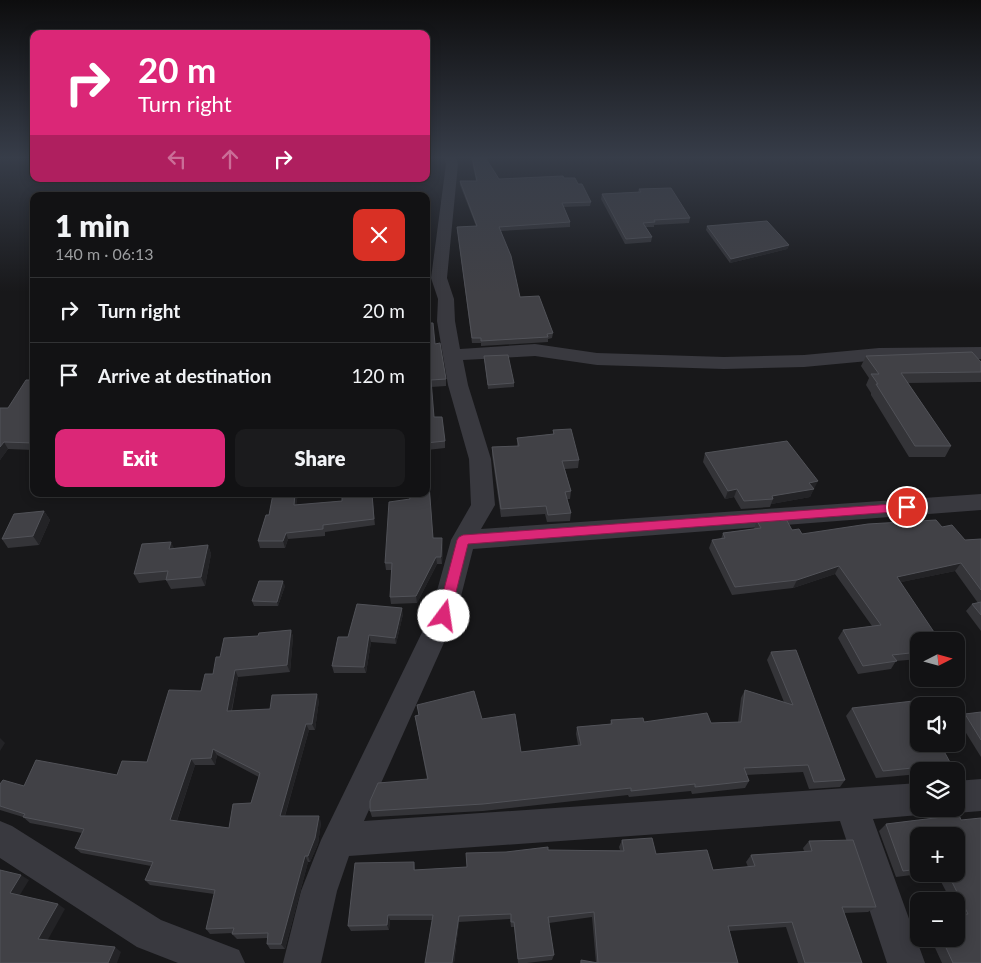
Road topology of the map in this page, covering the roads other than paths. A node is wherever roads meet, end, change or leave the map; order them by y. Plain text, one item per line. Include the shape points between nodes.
1 (448, 202) edge
2 (981, 353) edge
3 (453, 355) junction
4 (981, 502) edge
5 (463, 540) junction
6 (981, 795) edge
7 (965, 796) edge
8 (910, 800) edge
9 (851, 804) junction
10 (0, 838) edge
11 (338, 840) junction
12 (226, 963) edge
13 (302, 963) edge
14 (906, 963) edge

1 - 3 street via 439,278 446,298 446,322
2 - 3 street via 879,354 804,361 724,363 616,360 535,350
3 - 5 street via 458,385 480,459 483,505
4 - 5 street
5 - 11 street via 444,616
6 - 7 street
8 - 9 street
9 - 11 street
9 - 14 street
10 - 12 street via 150,934
11 - 13 street via 319,892

